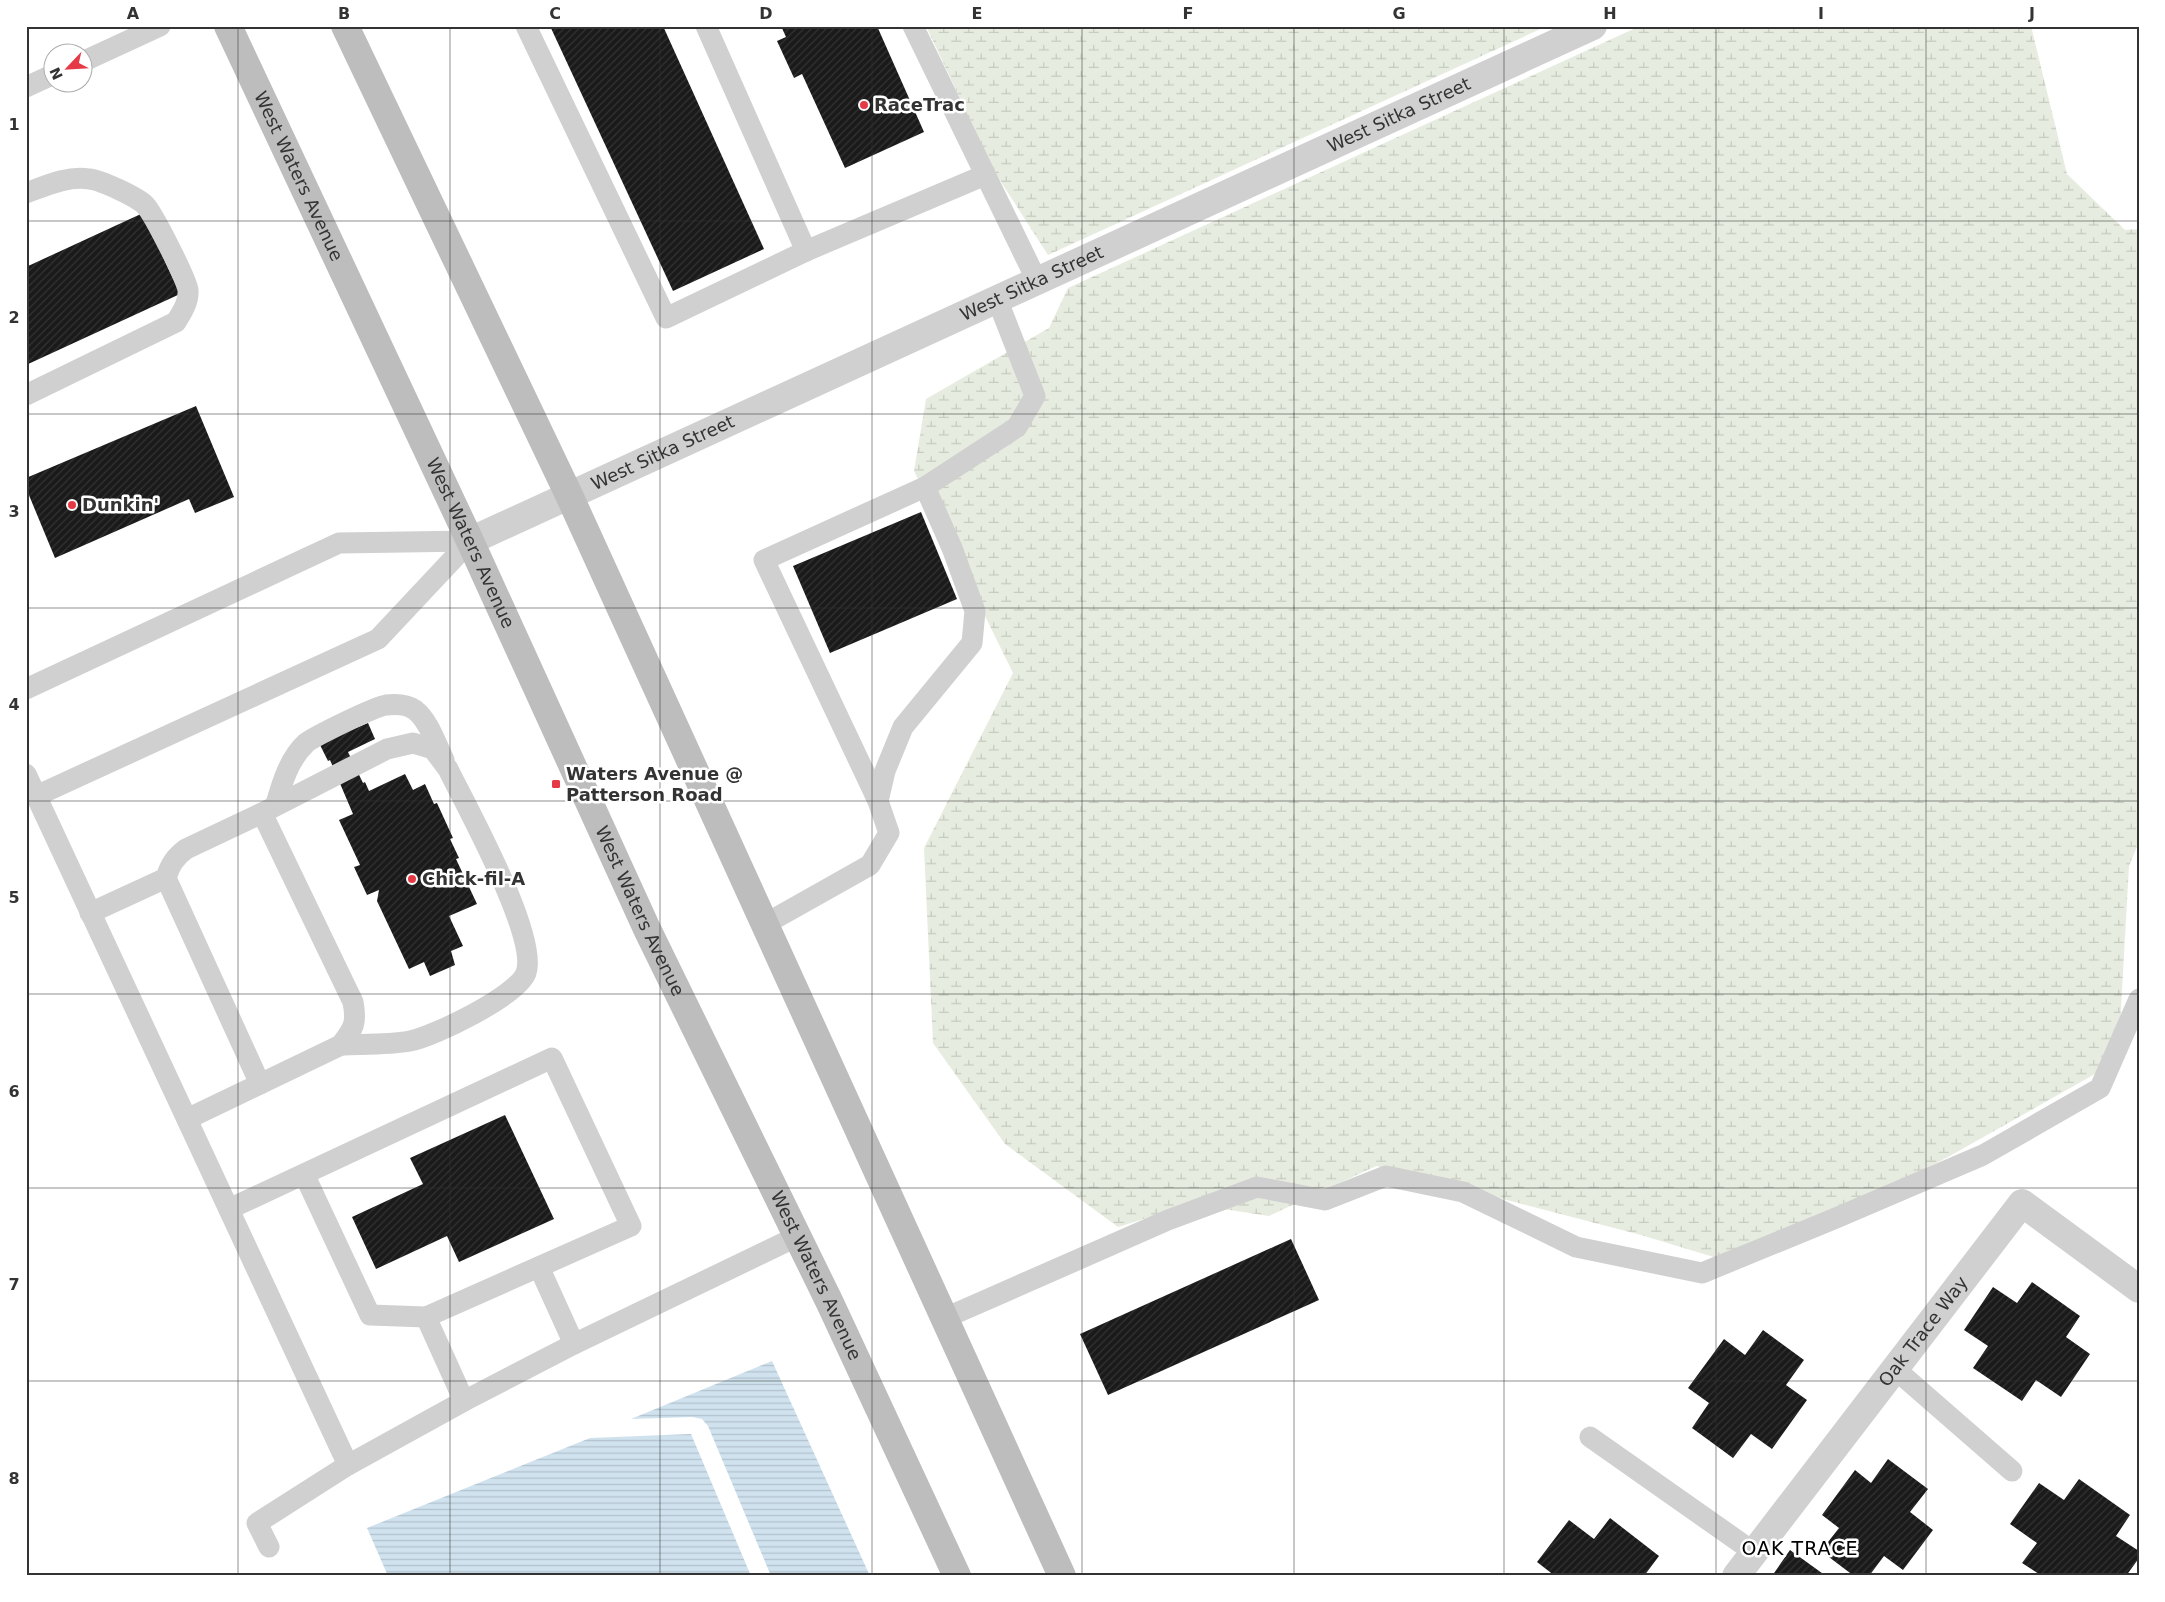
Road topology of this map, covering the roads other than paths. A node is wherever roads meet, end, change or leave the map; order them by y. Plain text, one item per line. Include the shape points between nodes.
1 (160, 26) edge
2 (228, 26) edge
3 (526, 26) edge
4 (706, 26) edge
5 (913, 26) edge
6 (1593, 26) edge
7 (348, 27) edge
8 (92, 57) edge
9 (42, 80) edge
10 (26, 87) edge
11 (985, 175) junction
12 (26, 193) edge
13 (806, 251) junction
14 (1037, 280) junction
15 (997, 299) junction
16 (26, 395) edge
17 (926, 487) junction
18 (569, 495) junction
19 (470, 541) junction
20 (26, 689) edge
21 (448, 769) junction
22 (26, 774) edge
23 (36, 796) junction
24 (878, 801) junction
25 (269, 809) junction
26 (166, 878) junction
27 (90, 913) junction
28 (765, 924) junction
29 (2139, 999) edge
30 (341, 1045) junction
31 (260, 1084) junction
32 (187, 1119) junction
33 (304, 1174) junction
34 (229, 1209) junction
35 (798, 1236) junction
36 (539, 1267) junction
37 (2139, 1289) edge
38 (426, 1317) junction
39 (945, 1318) junction
40 (574, 1344) junction
41 (1895, 1369) junction
42 (464, 1401) junction
43 (1590, 1437) dead end
44 (348, 1465) junction
45 (2012, 1470) dead end
46 (269, 1547) dead end
47 (1755, 1553) junction
48 (957, 1576) edge
49 (1062, 1576) edge
50 (1736, 1576) edge

1 - 8 lane
2 - 19 main road, West Waters Avenue
3 - 13 lane via 666,318
4 - 13 lane
5 - 11 lane
6 - 14 street, West Sitka Street
7 - 18 main road
9 - 10 lane
11 - 13 lane
11 - 14 lane
12 - 16 lane via 60,181 89,178 132,196 145,205 188,290 187,304 176,322
14 - 15 street, West Sitka Street
15 - 17 lane via 1035,396 1017,426
15 - 18 street, West Sitka Street
17 - 24 lane via 975,611 972,644 903,727 885,771
17 - 24 lane via 764,560
18 - 19 street, West Sitka Street
18 - 28 main road
19 - 20 lane via 338,543
19 - 23 lane via 378,638
19 - 35 main road, West Waters Avenue via 647,929
21 - 25 lane via 433,750 413,743 388,749
21 - 25 lane via 427,725 416,710 406,705 385,705 308,742 287,771
21 - 30 lane via 518,918 527,947 526,972 517,987 438,1032 409,1041
22 - 23 lane
23 - 27 lane
24 - 28 lane via 889,833 870,865
25 - 26 lane via 186,849 176,857
25 - 30 lane via 353,1002 356,1019 352,1032
26 - 27 lane
26 - 31 lane
27 - 32 lane
28 - 39 main road
29 - 39 lane via 2100,1088 1983,1155 1702,1273 1576,1247 1463,1192 1386,1176 1325,1200 1257,1187 1168,1220
30 - 31 lane
31 - 32 lane
32 - 34 lane
33 - 34 lane
33 - 36 lane via 552,1058 631,1226
33 - 38 lane via 370,1315
34 - 44 lane
35 - 40 lane
35 - 48 main road, West Waters Avenue
36 - 38 lane
36 - 40 lane
37 - 41 street, Oak Trace Way via 2022,1203
38 - 42 lane
39 - 49 main road
40 - 42 lane
41 - 45 lane
41 - 47 street, Oak Trace Way
42 - 44 lane
43 - 47 lane
44 - 46 lane via 257,1522
47 - 50 street, Oak Trace Way

